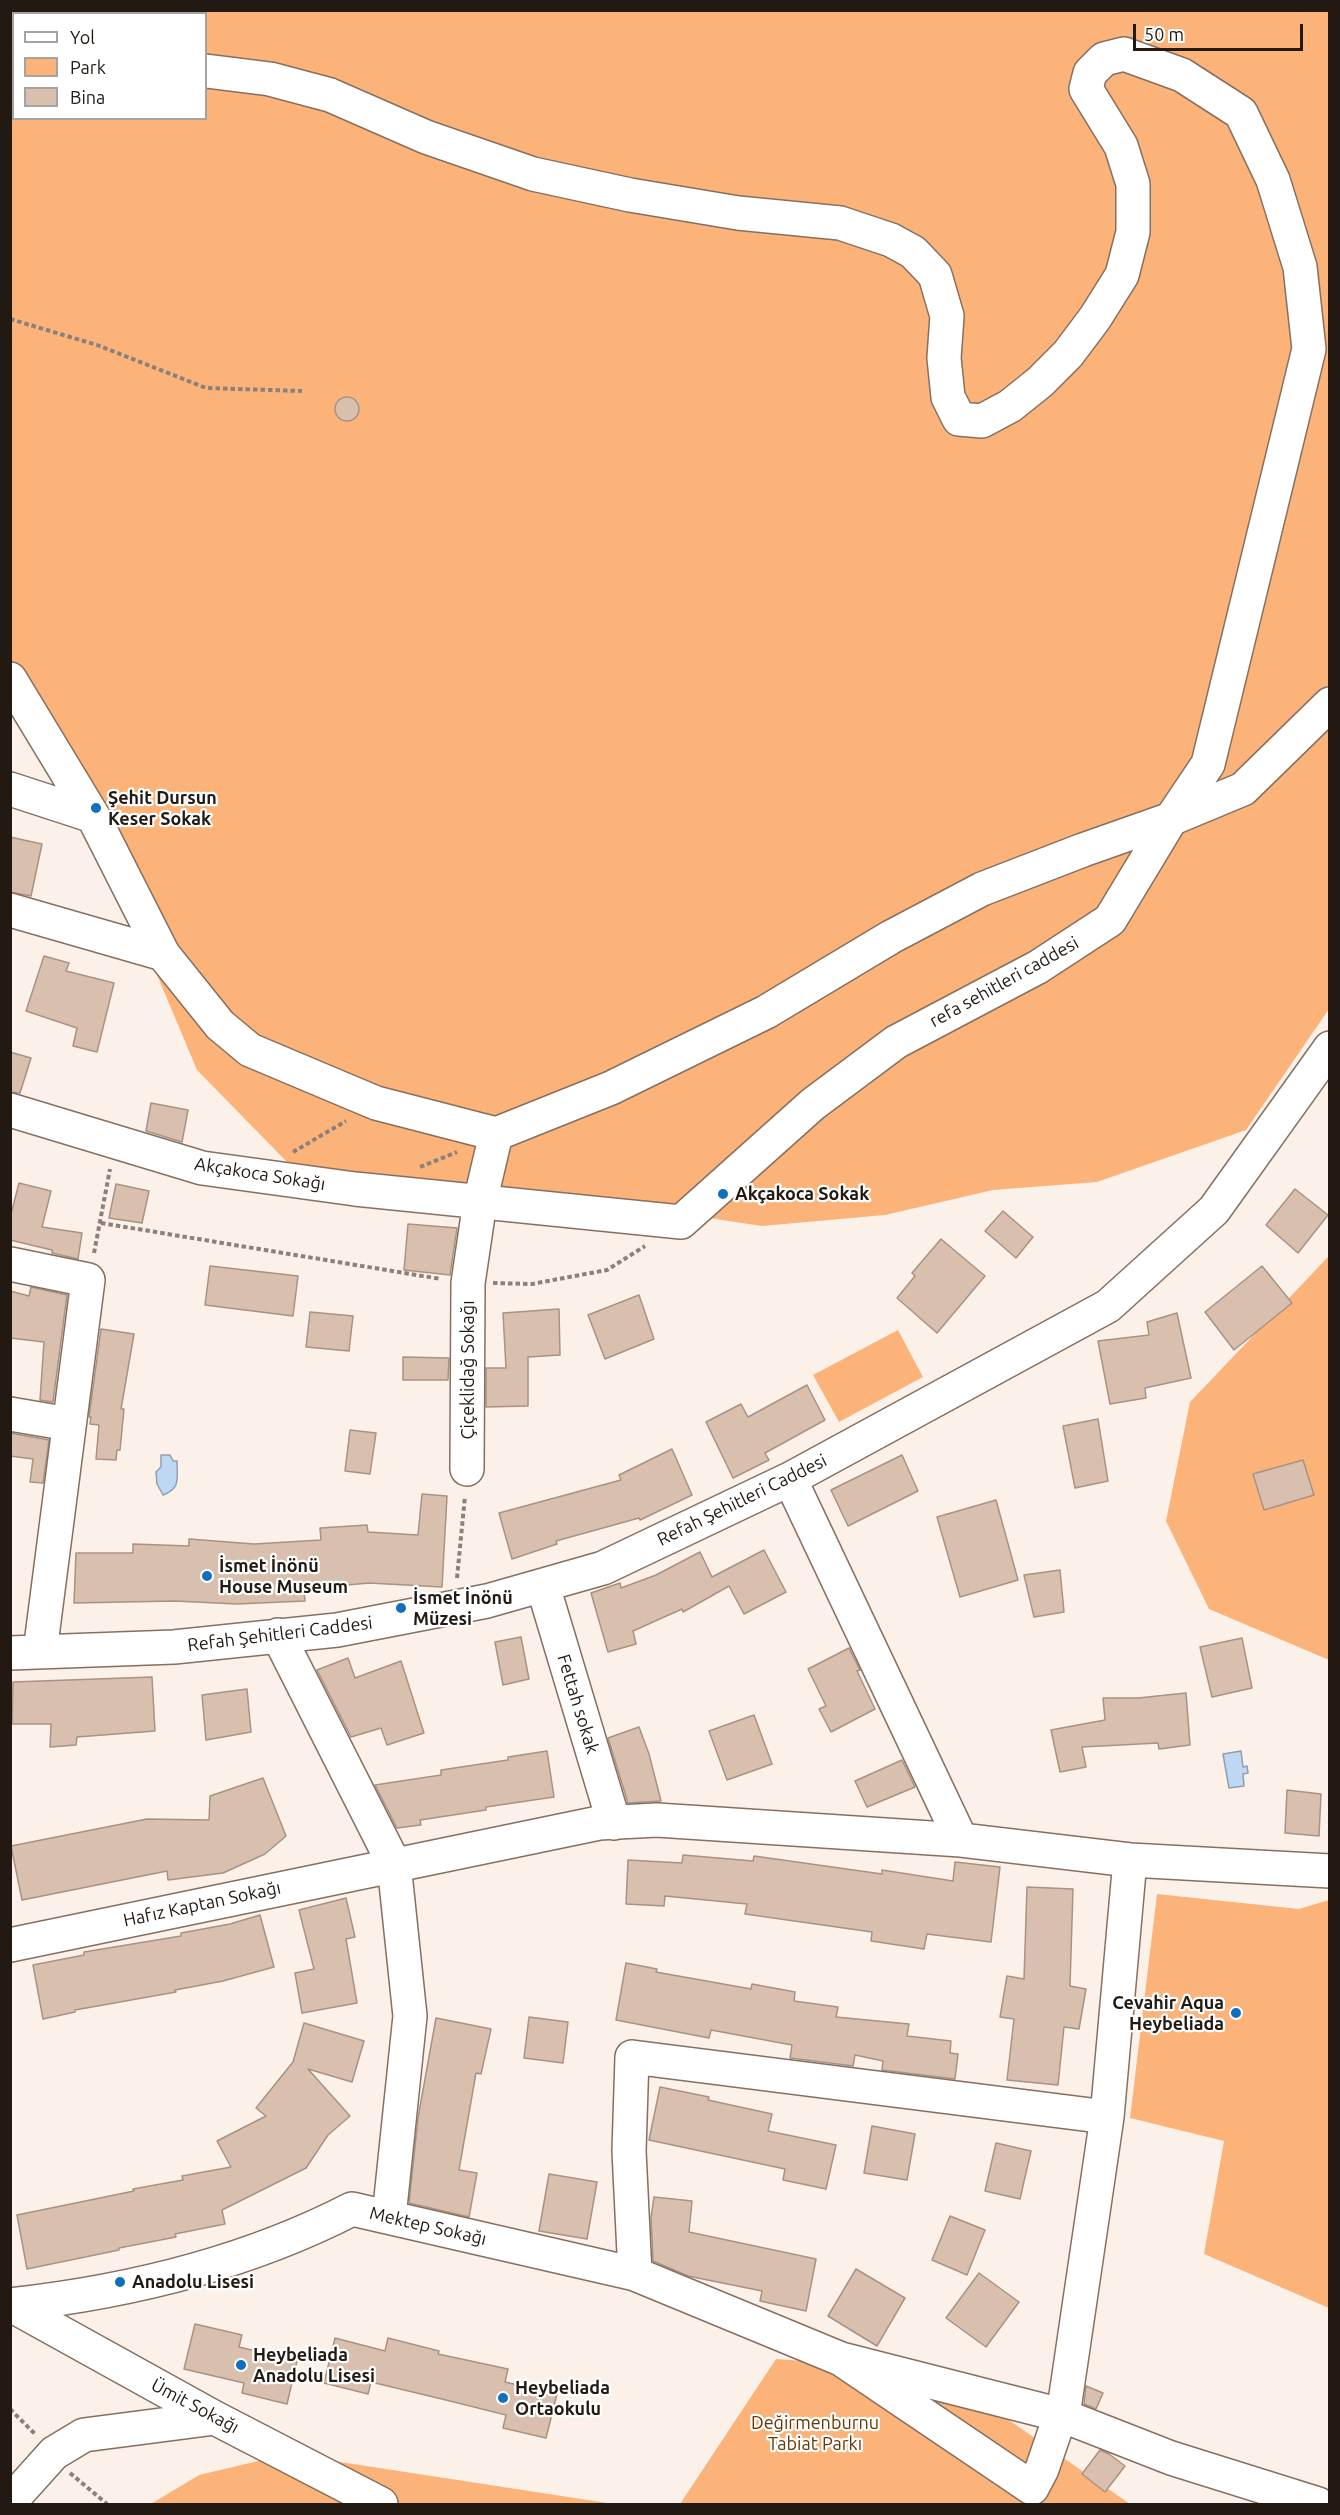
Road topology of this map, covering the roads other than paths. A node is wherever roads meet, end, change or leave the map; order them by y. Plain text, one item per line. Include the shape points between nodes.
1 (207, 71) edge
2 (10, 679) edge
3 (1329, 704) edge
4 (10, 789) edge
5 (93, 816) junction
6 (1171, 819) junction
7 (10, 910) edge
8 (163, 954) junction
9 (1329, 1048) edge
10 (10, 1110) edge
11 (496, 1134) junction
12 (480, 1202) junction
13 (681, 1222) joint
14 (10, 1264) edge
15 (10, 1414) edge
16 (69, 1424) junction
17 (467, 1468) road end
18 (790, 1479) junction
19 (543, 1586) junction
20 (278, 1635) junction
21 (25, 1652) edge
22 (614, 1822) junction
23 (961, 1840) junction
24 (1130, 1860) junction
25 (394, 1864) junction
26 (1329, 1871) edge
27 (10, 1945) edge
28 (1107, 2118) junction
29 (389, 2217) junction
30 (635, 2274) junction
31 (11, 2305) edge
32 (841, 2359) junction
33 (1061, 2415) junction
34 (215, 2418) junction
35 (1044, 2496) edge
36 (10, 2502) edge
37 (381, 2505) edge
38 (1318, 2505) edge

1 - 6 street, refa sehitleri caddesi via 270,79 330,95 426,137 532,174 738,213 840,223 891,240 913,252 935,276 947,316 944,358 948,397 959,419 982,421 1010,406 1068,354 1122,275 1133,232 1133,184 1121,146 1086,89 1090,73 1104,59 1124,54 1182,75 1240,113 1273,180 1300,267 1309,349 1208,764
2 - 5 street
3 - 6 street via 1243,789
4 - 5 street
5 - 8 street
6 - 11 street via 982,889 891,937 766,1012 611,1088
6 - 13 street, refa sehitleri caddesi via 1110,920 1038,967 896,1042 813,1104
7 - 8 street
8 - 11 street via 220,1025 250,1050 376,1103
9 - 18 street, Refah Şehitleri Caddesi via 1214,1210 1108,1306
10 - 12 street, Akçakoca Sokağı via 202,1168
11 - 12 street, Çiçeklidağ Sokağı
12 - 13 street, Akçakoca Sokağı
12 - 17 street, Çiçeklidağ Sokağı via 468,1283
14 - 16 street via 88,1280
15 - 16 street
16 - 21 street
18 - 19 street, Refah Şehitleri Caddesi via 603,1568
18 - 23 street
19 - 20 street, Refah Şehitleri Caddesi via 455,1608 337,1630
19 - 22 street, Fettah sokak
20 - 21 street, Refah Şehitleri Caddesi via 174,1647
20 - 25 street
22 - 23 street, Hafız Kaptan Sokağı via 657,1820
22 - 25 street, Hafız Kaptan Sokağı
23 - 24 street, Hafız Kaptan Sokağı
24 - 26 street, Hafız Kaptan Sokağı
24 - 28 street
25 - 27 street, Hafız Kaptan Sokağı
25 - 29 street via 410,2016
28 - 30 street via 632,2057 628,2151
28 - 33 street
29 - 30 street, Mektep Sokağı
29 - 31 street, Mektep Sokağı via 352,2209 233,2259 168,2277
30 - 32 street, Mektep Sokağı
31 - 34 street, Ümit Sokağı
32 - 33 street
32 - 35 street
33 - 35 street via 1042,2469
33 - 38 street via 1171,2458
34 - 36 street via 84,2435 54,2453
34 - 37 street, Ümit Sokağı

